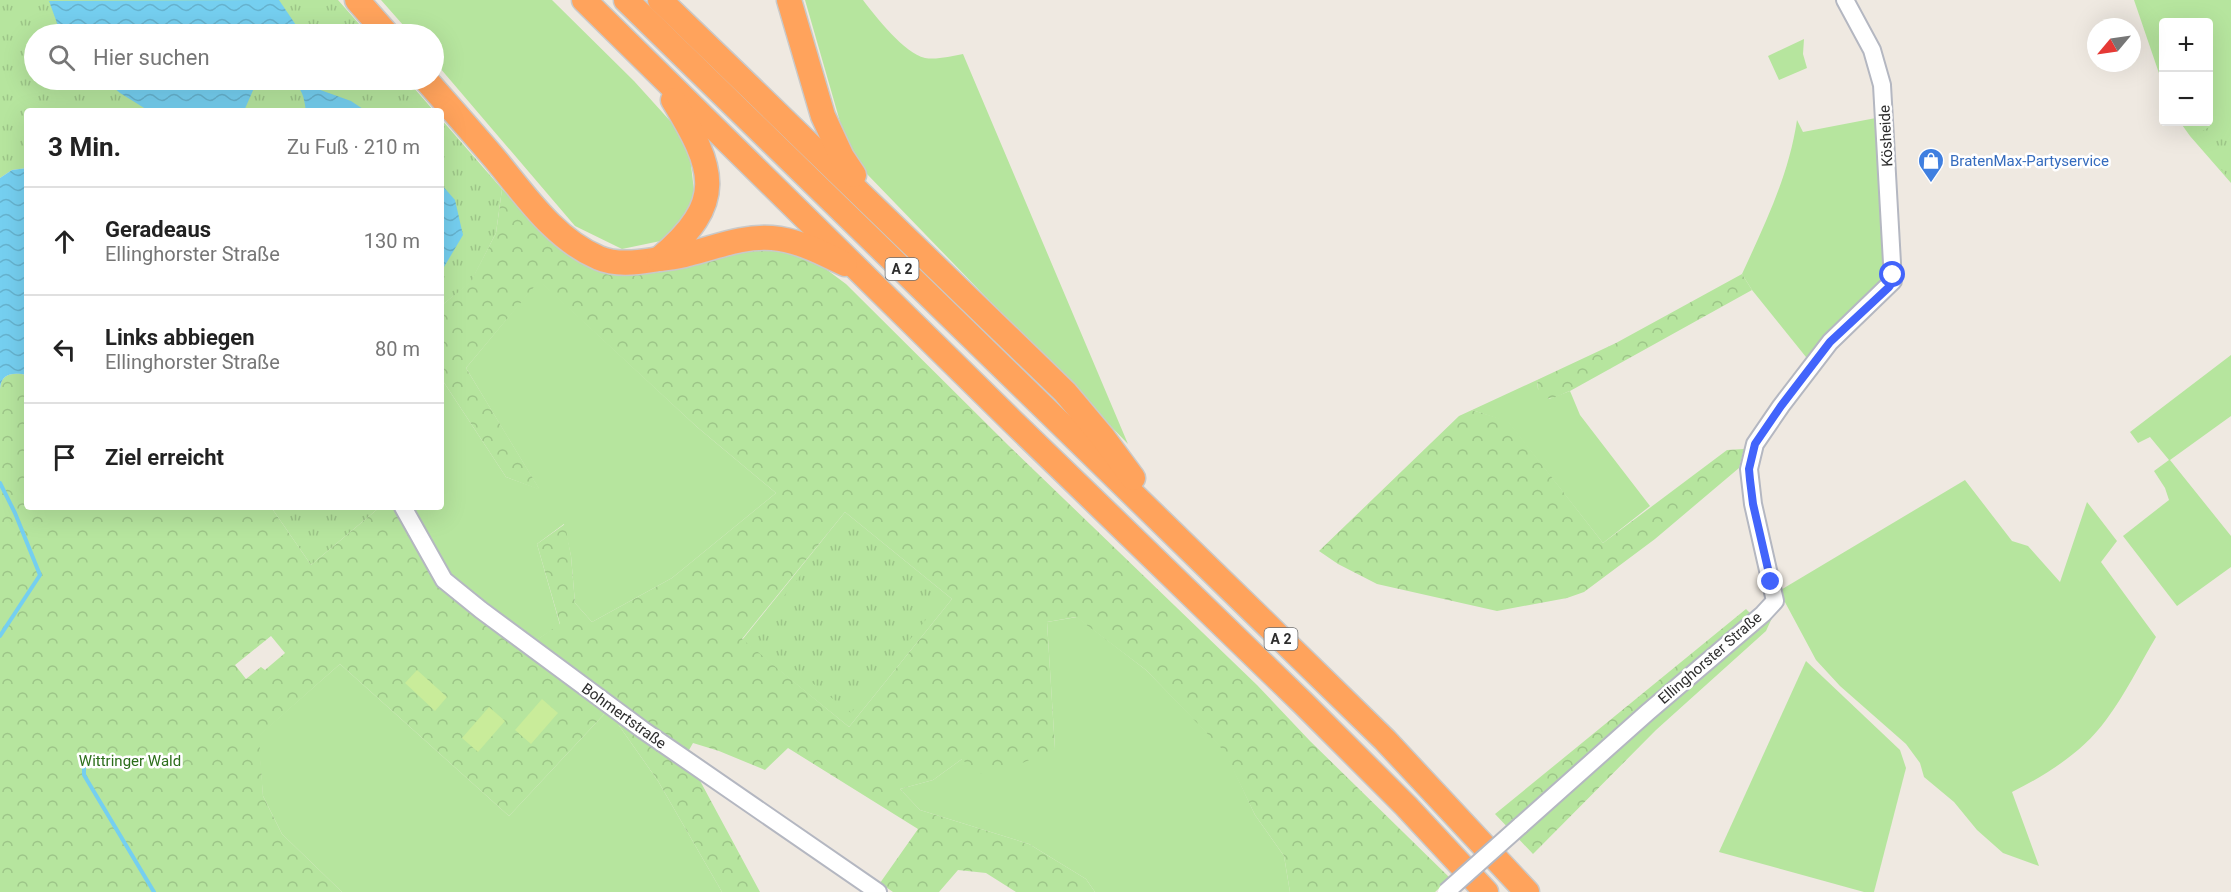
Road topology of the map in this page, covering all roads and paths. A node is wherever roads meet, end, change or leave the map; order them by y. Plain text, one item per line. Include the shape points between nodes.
1 (357, 0) edge
2 (584, 0) edge
3 (626, 0) edge
4 (660, 0) edge
5 (789, 0) edge
6 (1845, 0) edge
7 (378, 24) edge
8 (652, 68) junction
9 (435, 90) edge
10 (879, 211) junction
11 (659, 259) junction
12 (863, 273) junction
13 (1893, 281) joint
14 (405, 510) edge
15 (1177, 538) junction
16 (878, 892) edge
17 (1446, 892) edge
18 (1486, 892) edge
19 (1527, 892) edge

1 - 7 highway
2 - 8 highway, A 2
3 - 15 highway, A 2
4 - 10 highway
5 - 10 highway via 823,116 842,157
6 - 13 street, Kösheide via 1872,50 1882,85
8 - 11 highway via 695,138 706,163 707,184 695,223
8 - 12 highway, A 2
9 - 11 highway via 560,233 602,259 624,263
10 - 15 highway via 1065,392
11 - 12 highway via 733,240 771,238 808,247
12 - 18 highway, A 2 via 1304,703
13 - 17 street, Ellinghorster Straße, bridge via 1830,342 1755,444 1749,469 1753,504 1775,601
14 - 16 street, Bohmertstraße via 444,579 481,610 643,730
15 - 19 highway, A 2 via 1385,740

